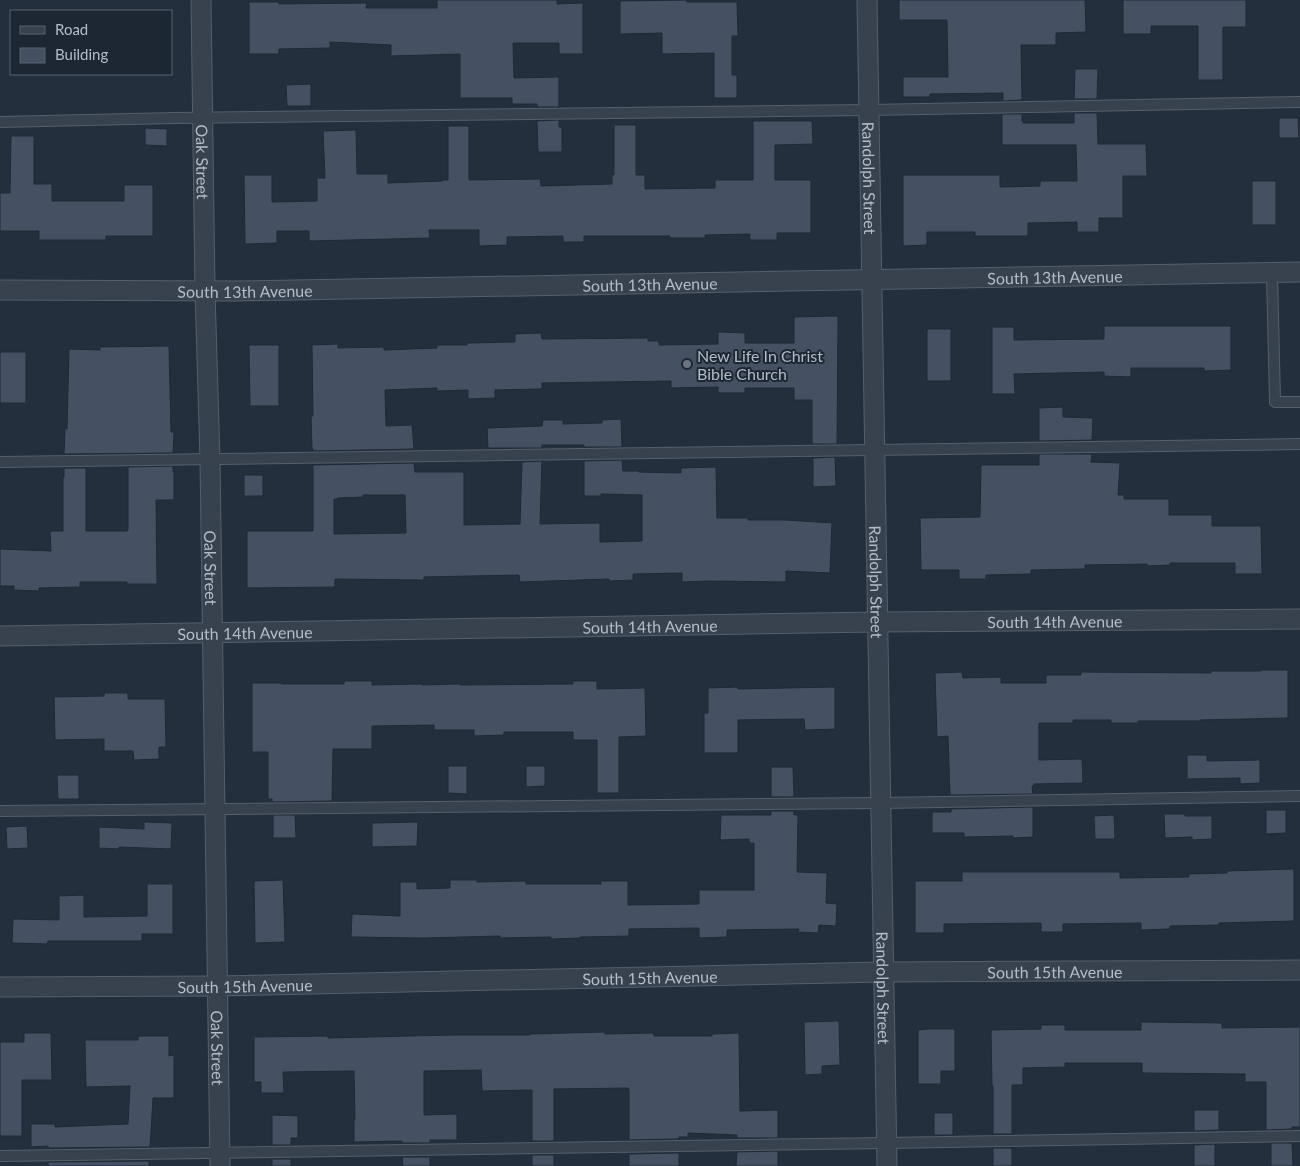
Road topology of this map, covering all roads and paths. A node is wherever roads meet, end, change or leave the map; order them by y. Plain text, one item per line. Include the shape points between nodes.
1 (201, 0) edge
2 (867, 0) edge
3 (1300, 102) edge
4 (868, 110) junction
5 (203, 118) junction
6 (0, 122) edge
7 (1300, 272) edge
8 (1272, 273) junction
9 (872, 280) junction
10 (0, 290) edge
11 (206, 291) junction
12 (1300, 402) edge
13 (1300, 444) edge
14 (875, 450) junction
15 (210, 459) junction
16 (0, 462) edge
17 (1300, 619) edge
18 (878, 622) junction
19 (212, 632) junction
20 (0, 636) edge
21 (1300, 796) edge
22 (881, 803) junction
23 (215, 808) junction
24 (0, 811) edge
25 (1300, 970) edge
26 (884, 972) junction
27 (217, 986) junction
28 (0, 987) edge
29 (1300, 1136) edge
30 (887, 1144) junction
31 (0, 1156) edge
32 (220, 1160) edge
33 (887, 1166) edge

1 - 5 street, Oak Street
2 - 4 street, Randolph Street
3 - 4 lane
4 - 5 lane
4 - 9 street, Randolph Street
5 - 6 lane
5 - 11 street, Oak Street
7 - 8 street, South 13th Avenue
8 - 9 street, South 13th Avenue
8 - 12 lane via 1275,402
9 - 11 street, South 13th Avenue
9 - 14 street, Randolph Street
10 - 11 street, South 13th Avenue
11 - 15 street, Oak Street
13 - 14 lane
14 - 15 lane
14 - 18 street, Randolph Street
15 - 16 lane
15 - 19 street, Oak Street
17 - 18 street, South 14th Avenue
18 - 19 street, South 14th Avenue
18 - 22 street, Randolph Street
19 - 20 street, South 14th Avenue
19 - 23 street, Oak Street
21 - 22 lane
22 - 23 lane
22 - 26 street, Randolph Street
23 - 24 lane
23 - 27 street, Oak Street
25 - 26 street, South 15th Avenue
26 - 27 street, South 15th Avenue
26 - 30 street, Randolph Street
27 - 28 street, South 15th Avenue
27 - 32 street, Oak Street
29 - 30 lane
30 - 32 lane
30 - 33 street, Randolph Street
31 - 32 lane

